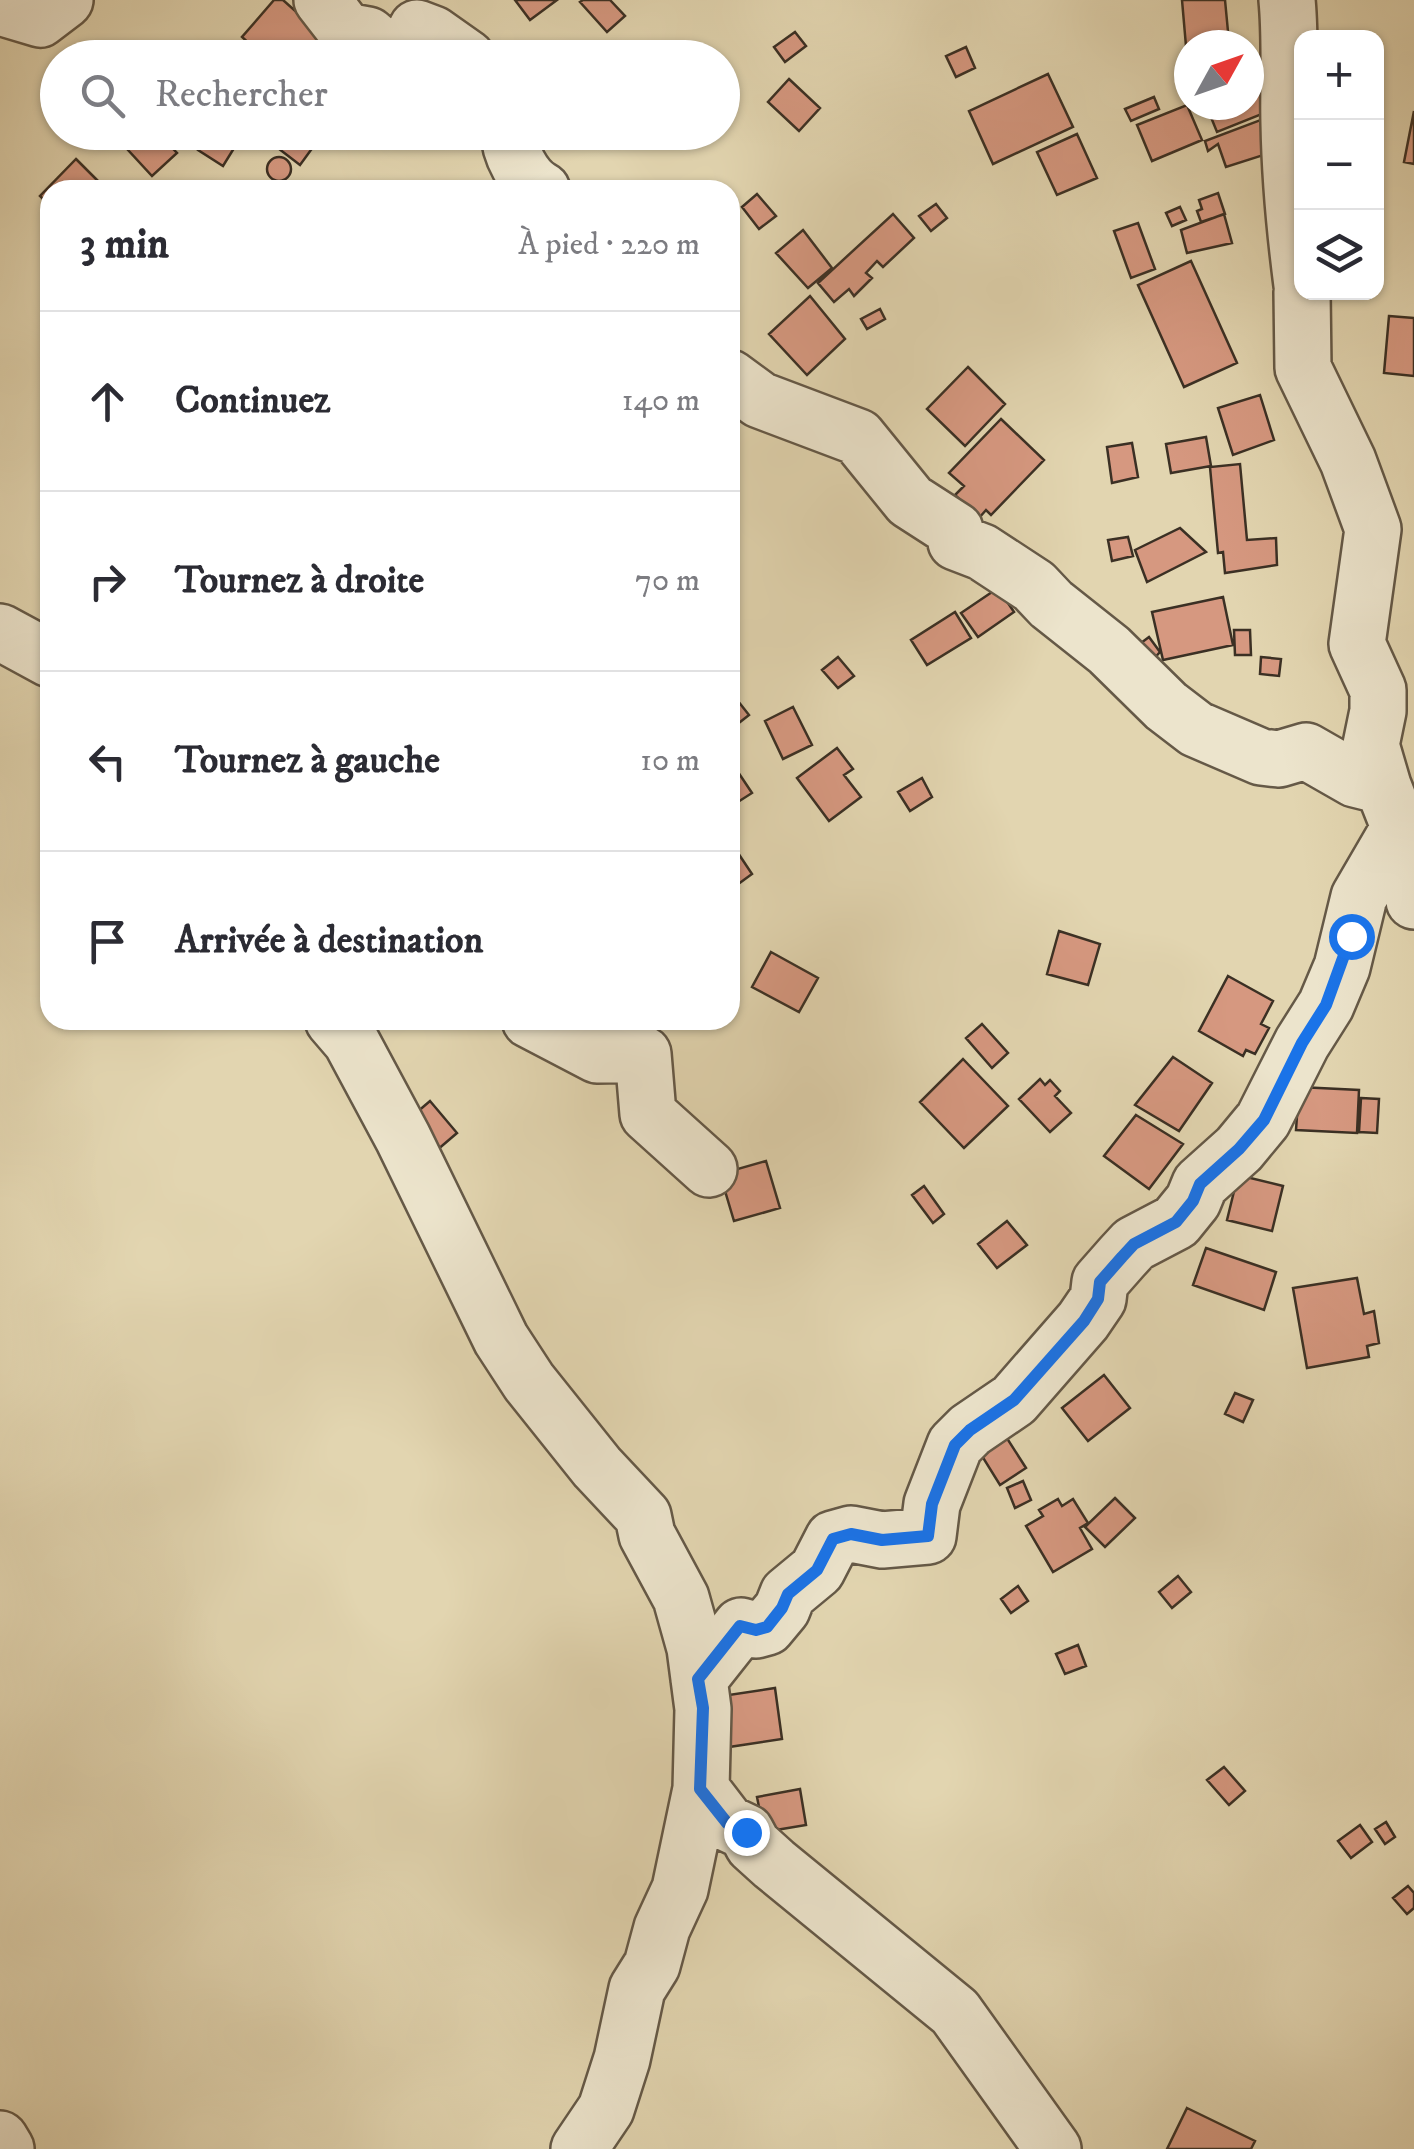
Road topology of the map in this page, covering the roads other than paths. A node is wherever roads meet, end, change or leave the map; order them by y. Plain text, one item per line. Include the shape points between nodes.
1 (65, 0) edge
2 (322, 0) edge
3 (1287, 0) edge
4 (0, 6) edge
5 (374, 40) edge
6 (412, 40) edge
7 (441, 40) edge
8 (511, 150) edge
9 (529, 180) edge
10 (1294, 220) edge
11 (1302, 300) edge
12 (740, 385) edge
13 (0, 632) edge
14 (40, 654) edge
15 (1390, 808) junction
16 (1414, 901) edge
17 (341, 1030) edge
18 (549, 1030) edge
19 (710, 1169) dead end
20 (698, 1679) junction
21 (700, 1789) junction
22 (0, 2139) edge
23 (6, 2149) edge
24 (579, 2149) edge
25 (1053, 2149) edge

1 - 4 street via 40,18
2 - 5 street via 346,31
3 - 10 street
6 - 7 street via 417,28
8 - 9 street
11 - 15 street via 1304,368 1373,529 1357,644 1378,690 1370,746
12 - 15 street via 760,400 858,436 910,501 954,530 956,542 1034,586 1196,728 1260,757 1306,751
13 - 14 street
15 - 16 street via 1410,857
15 - 20 street via 1342,967 1264,1120 1200,1184 1176,1222 1122,1257 1100,1282 1084,1321 1014,1400 955,1445 932,1504 928,1536 833,1539 817,1570 788,1594 767,1627 740,1626
17 - 20 street via 403,1138 501,1339 597,1468 643,1516 681,1598
18 - 19 street via 597,1056 643,1054 648,1114
20 - 21 street
21 - 24 street via 680,1889 637,1988 606,2109
21 - 25 street via 727,1823 746,1832 774,1864 955,2012
22 - 23 street

